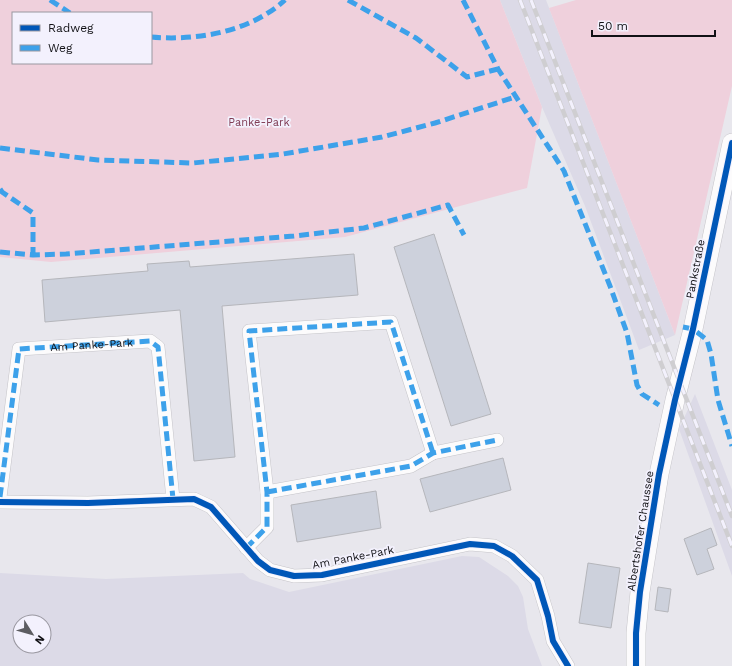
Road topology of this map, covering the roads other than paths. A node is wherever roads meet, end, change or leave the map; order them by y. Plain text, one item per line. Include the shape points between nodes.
1 (732, 142) edge
2 (675, 400) joint
3 (497, 440) dead end
4 (433, 453) junction
5 (267, 492) junction
6 (0, 497) edge
7 (173, 499) junction
8 (0, 502) edge
9 (246, 548) junction
10 (568, 666) edge
11 (636, 666) edge

1 - 2 street, Pankstraße via 694,329
2 - 11 street, Albertshofer Chaussee via 659,474 640,592
3 - 4 street
4 - 5 street via 411,466
4 - 5 street via 391,322 249,331
5 - 9 street via 267,527
6 - 7 street, Am Panke-Park via 19,349 150,341 158,347
7 - 8 street, Am Panke-Park via 88,503
7 - 9 street, Am Panke-Park via 194,499 211,507
9 - 10 street, Am Panke-Park via 270,570 294,576 322,575 470,544 494,546 512,556 537,580 553,641

